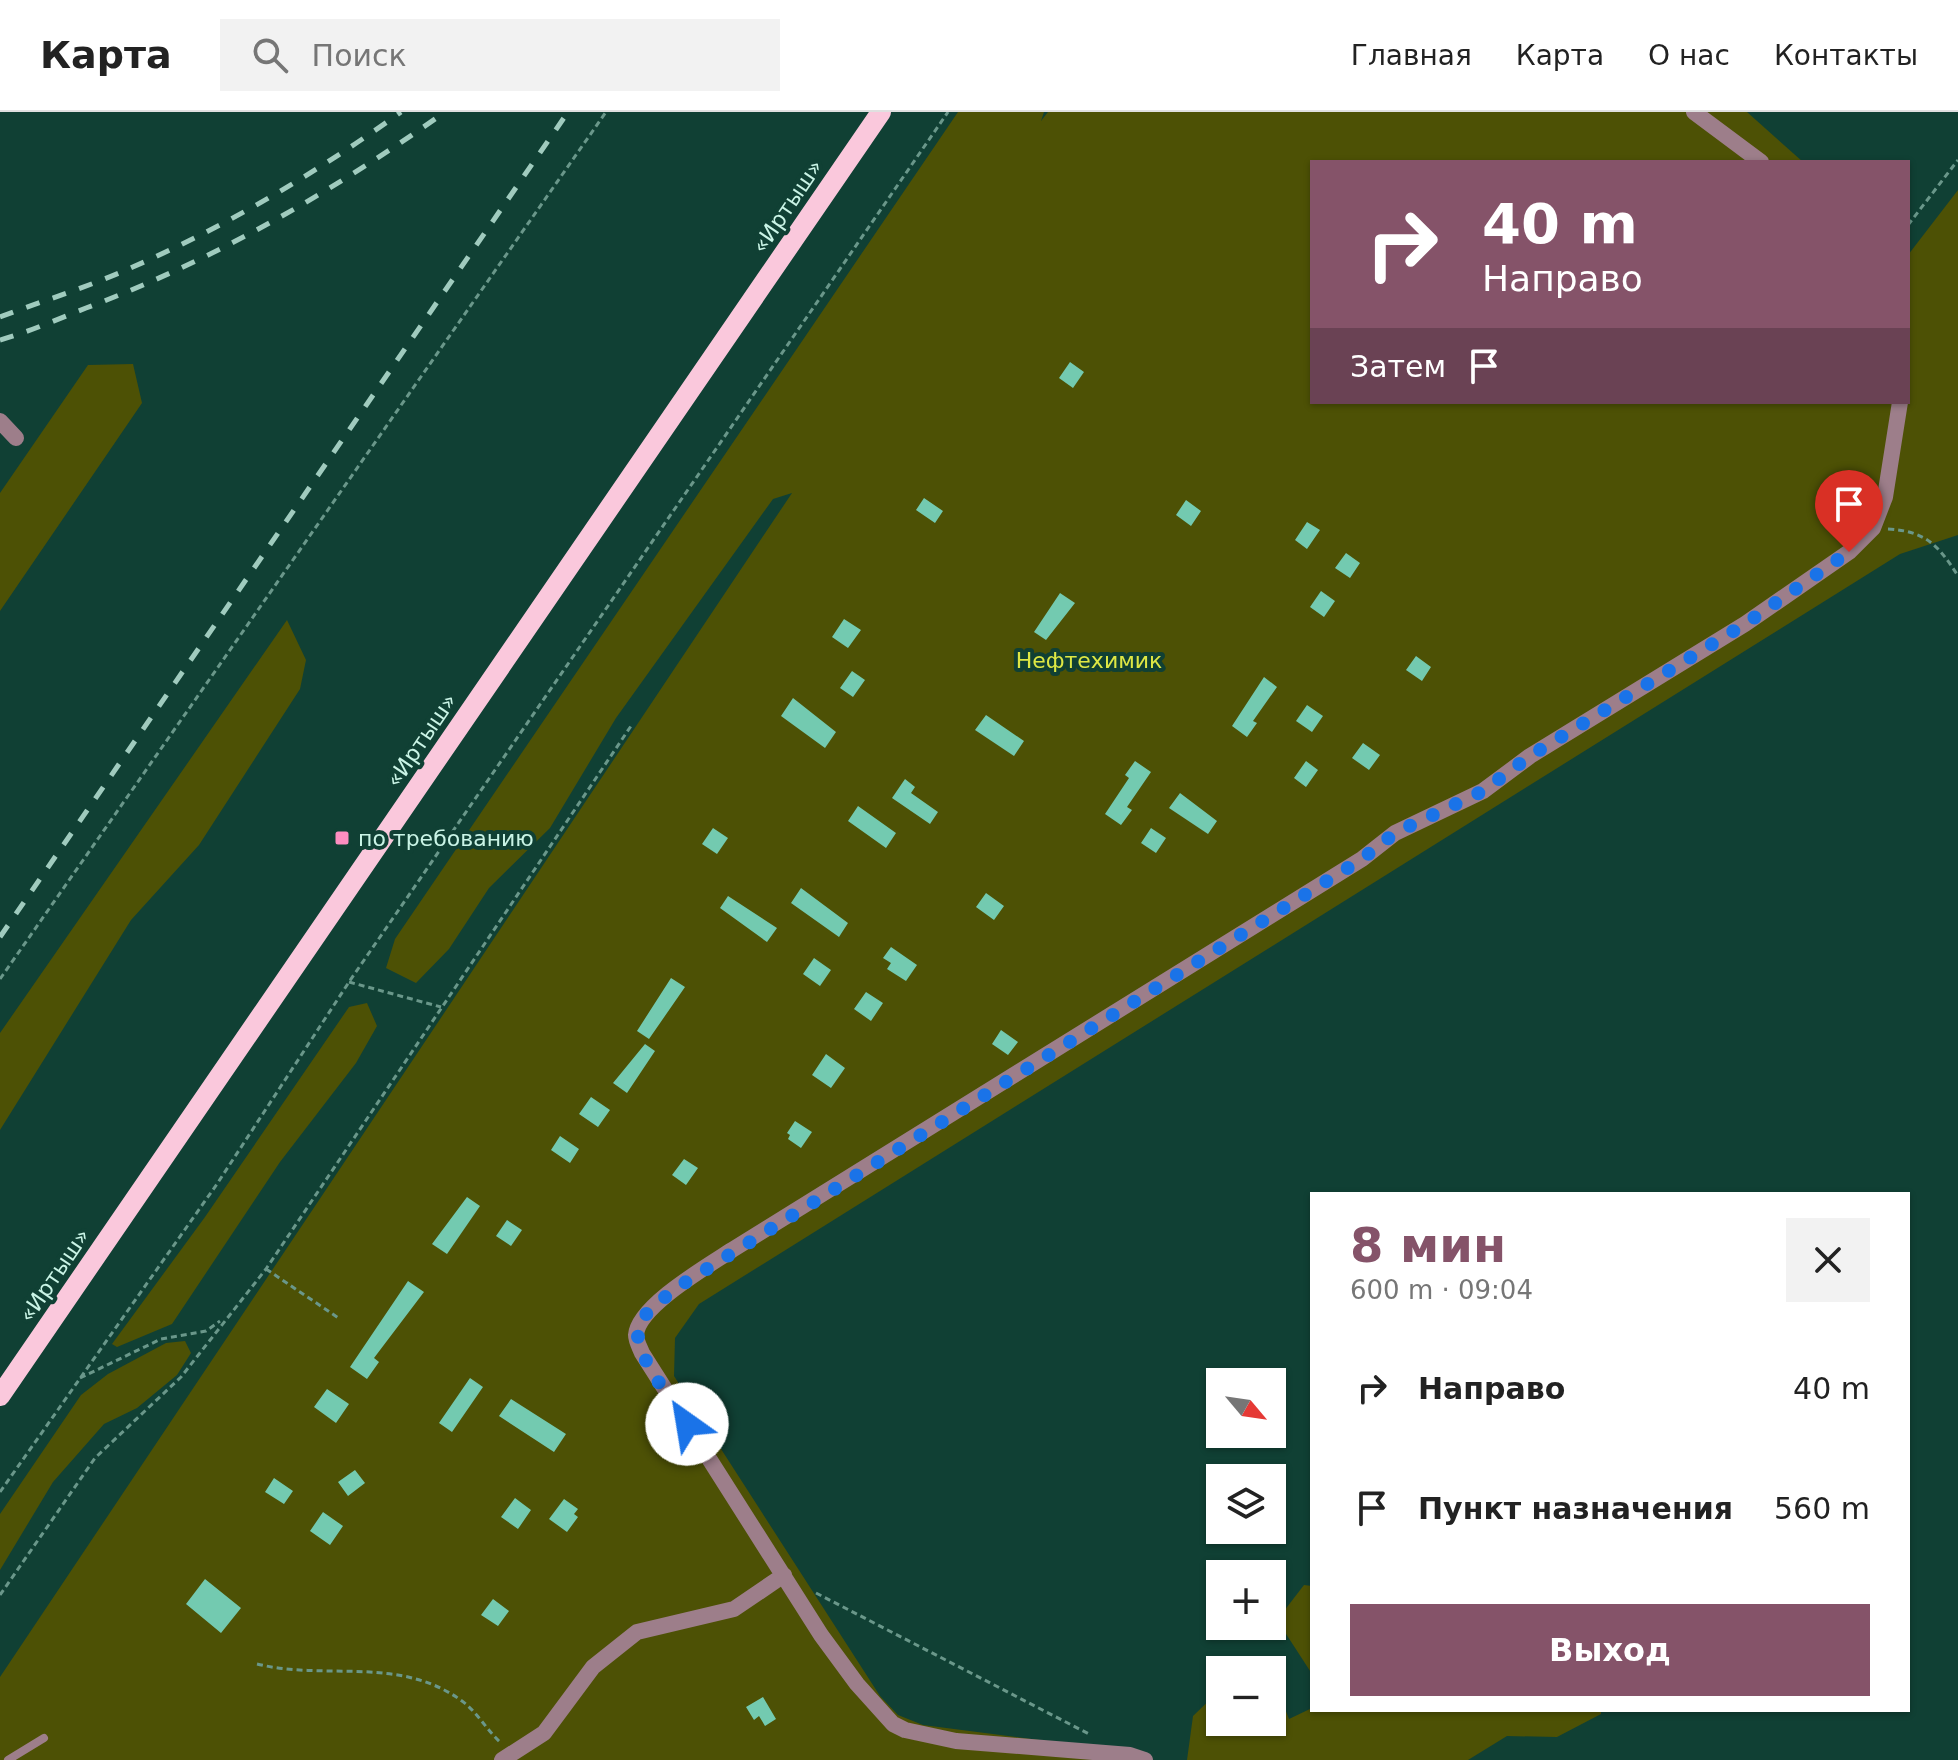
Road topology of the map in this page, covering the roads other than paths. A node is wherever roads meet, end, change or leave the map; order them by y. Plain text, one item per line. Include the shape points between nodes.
1 (881, 112) edge
2 (1694, 112) edge
3 (1758, 160) edge
4 (1900, 404) edge
5 (0, 421) edge
6 (16, 438) dead end
7 (0, 1396) edge
8 (784, 1575) junction
9 (44, 1738) dead end
10 (509, 1756) edge
11 (1135, 1758) edge
12 (8, 1760) edge

1 - 7 main road, «Иртыш»
2 - 3 street
4 - 8 street via 1885,497 1873,528 1849,552 1483,791 1395,833 1362,859 732,1250 653,1308 637,1331 642,1353
5 - 6 street
8 - 10 street via 734,1609 637,1632 593,1667 544,1733
8 - 11 street via 857,1684 877,1709 905,1730 956,1741
9 - 12 lane

